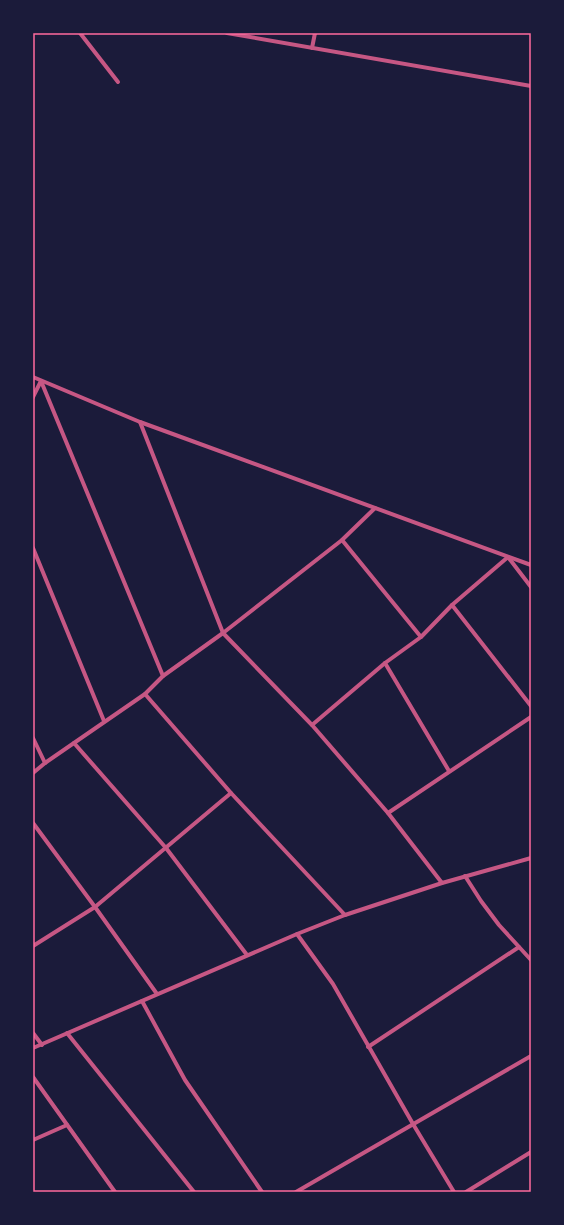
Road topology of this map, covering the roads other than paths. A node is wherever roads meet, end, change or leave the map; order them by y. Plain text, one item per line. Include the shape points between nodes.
1 (80, 33) edge
2 (228, 33) edge
3 (315, 33) edge
4 (312, 48) junction
5 (118, 82) dead end
6 (531, 86) edge
7 (33, 377) edge
8 (41, 381) junction
9 (33, 397) edge
10 (140, 422) junction
11 (376, 508) junction
12 (342, 540) junction
13 (33, 548) edge
14 (508, 557) junction
15 (531, 565) edge
16 (531, 587) edge
17 (452, 605) junction
18 (223, 633) junction
19 (421, 637) junction
20 (385, 663) junction
21 (163, 676) junction
22 (145, 694) junction
23 (531, 706) edge
24 (531, 718) edge
25 (104, 721) junction
26 (312, 725) junction
27 (33, 738) edge
28 (74, 743) junction
29 (45, 763) junction
30 (449, 771) junction
31 (33, 773) edge
32 (231, 792) junction
33 (388, 813) junction
34 (33, 823) edge
35 (166, 848) junction
36 (531, 858) edge
37 (465, 876) junction
38 (442, 883) junction
39 (95, 907) junction
40 (345, 916) junction
41 (297, 934) junction
42 (33, 946) edge
43 (520, 947) junction
44 (247, 955) junction
45 (531, 960) edge
46 (157, 994) junction
47 (142, 1001) junction
48 (33, 1033) edge
49 (67, 1033) junction
50 (42, 1045) junction
51 (368, 1047) junction
52 (33, 1048) edge
53 (531, 1056) edge
54 (33, 1077) edge
55 (413, 1124) junction
56 (67, 1125) junction
57 (33, 1140) edge
58 (531, 1152) edge
59 (115, 1192) edge
60 (194, 1192) edge
61 (262, 1192) edge
62 (296, 1192) edge
63 (454, 1192) edge
64 (466, 1192) edge

1 - 5 street
2 - 4 street
3 - 4 street
4 - 6 street
7 - 8 street
8 - 9 street
8 - 10 street
8 - 21 street
10 - 11 street
10 - 18 street
11 - 12 street
11 - 14 street
12 - 18 street
12 - 19 street
13 - 25 street
14 - 15 street
14 - 16 street
14 - 17 street
17 - 19 street
17 - 23 street
18 - 21 street
18 - 26 street
19 - 20 street
20 - 26 street
20 - 30 street
21 - 22 street
22 - 25 street
22 - 32 street
24 - 30 street
25 - 28 street
26 - 33 street
27 - 29 street
28 - 29 street
28 - 35 street
29 - 31 street
30 - 33 street
32 - 35 street
32 - 40 street
33 - 38 street
34 - 39 street
35 - 39 street
35 - 44 street
36 - 37 street
37 - 38 street
37 - 43 street via 499,925
38 - 40 street
39 - 42 street
39 - 46 street
40 - 41 street
41 - 44 street
41 - 51 street via 333,984
43 - 45 street
43 - 51 street
44 - 46 street
46 - 47 street
47 - 49 street
47 - 61 street via 185,1080
48 - 50 street
49 - 50 street
49 - 60 street
50 - 52 street
51 - 55 street
53 - 55 street
54 - 56 street
55 - 62 street
55 - 63 street
56 - 57 street
56 - 59 street
58 - 64 street

